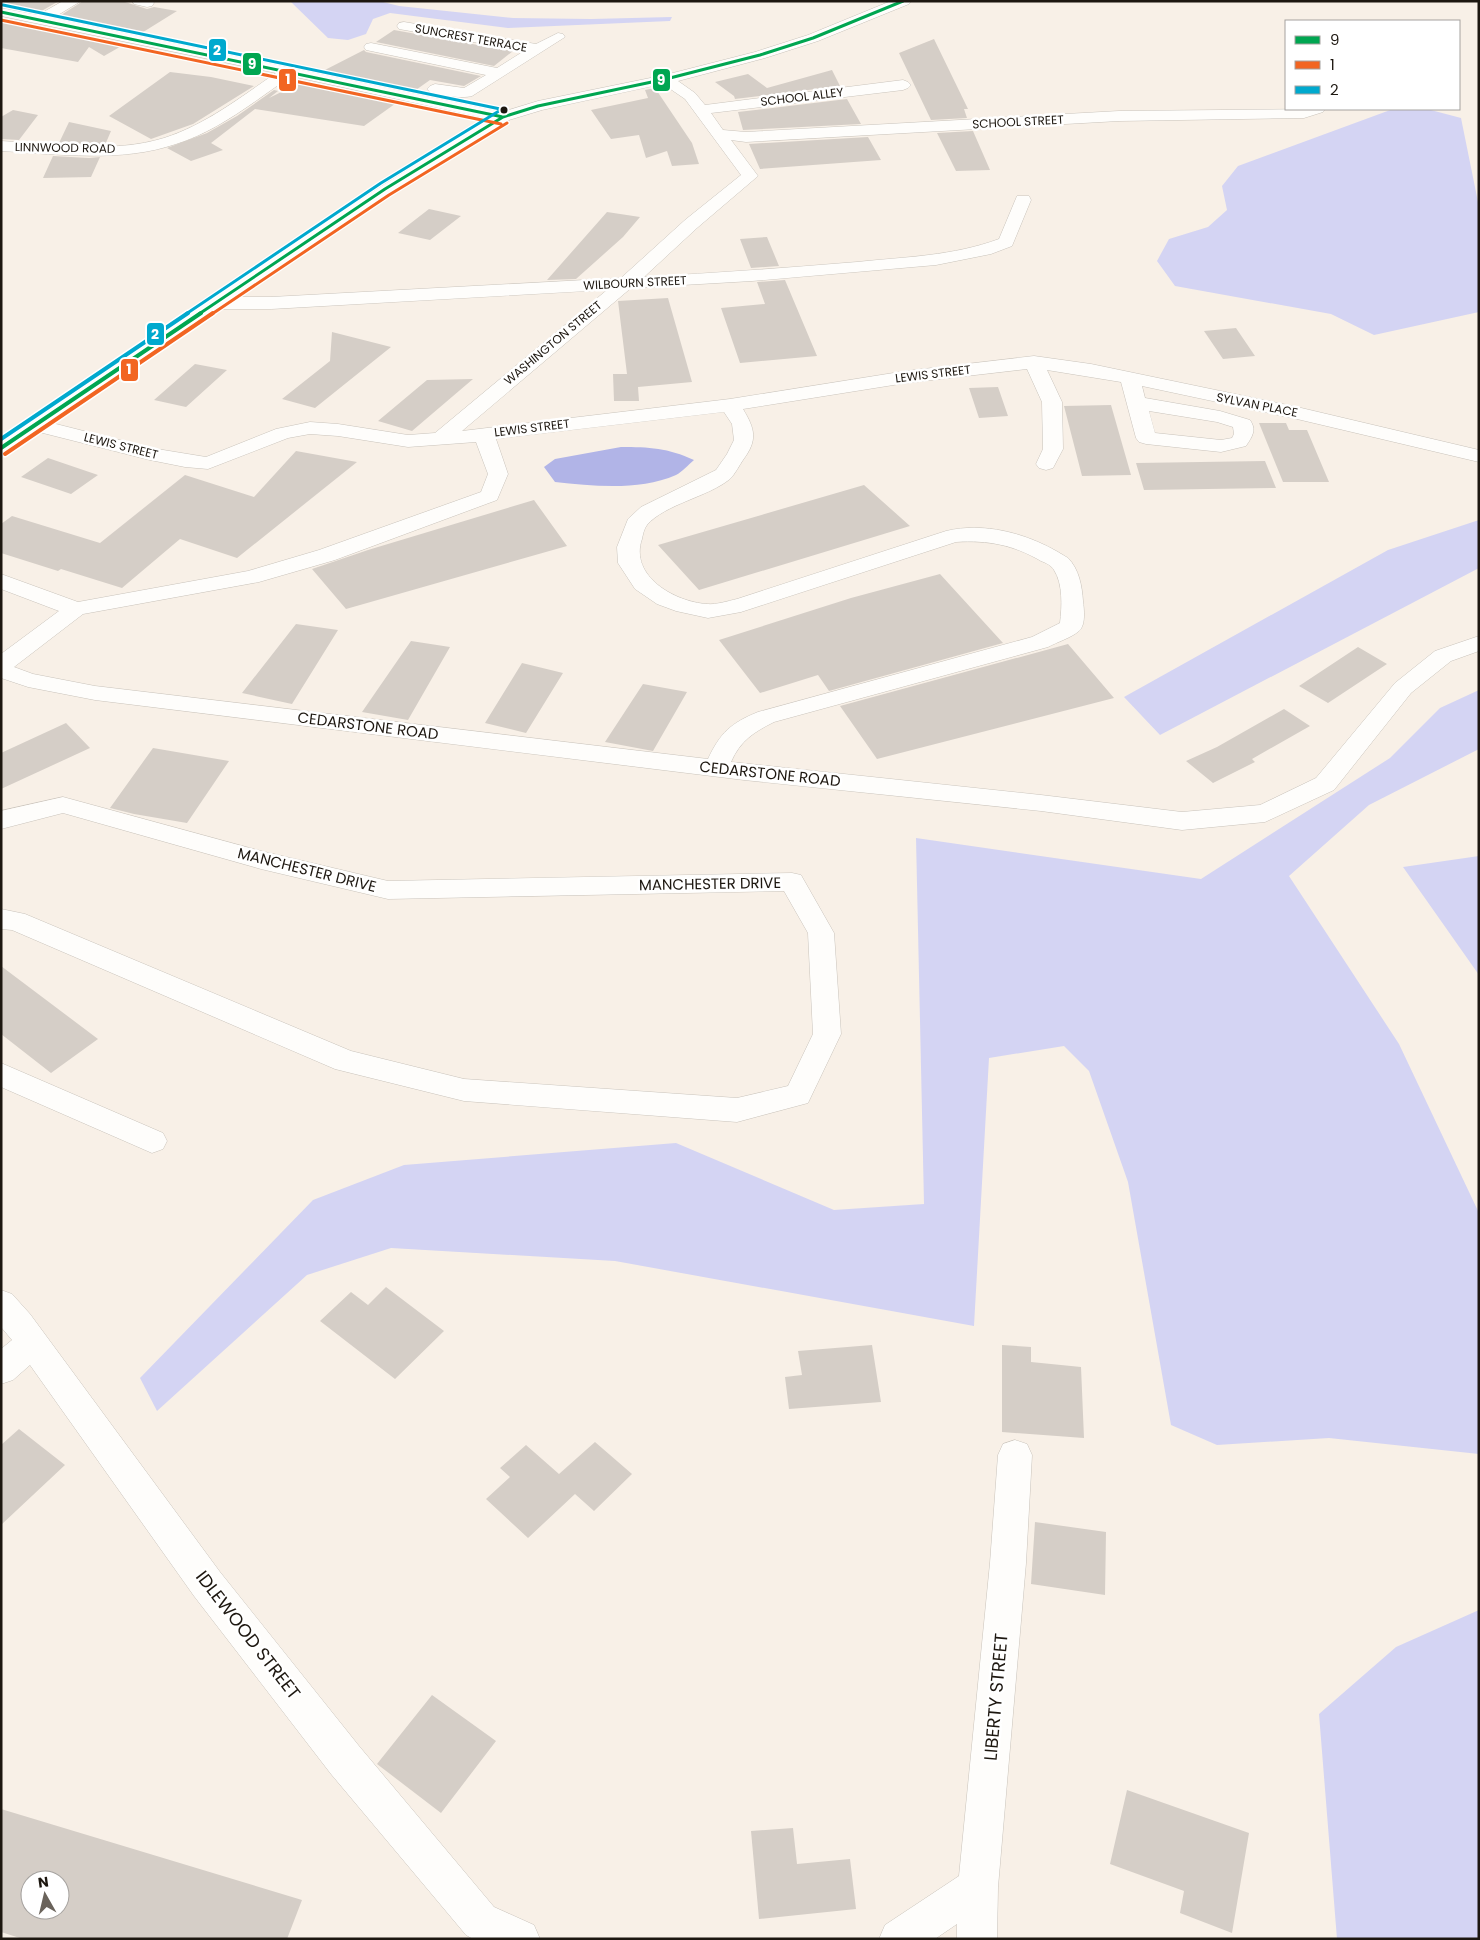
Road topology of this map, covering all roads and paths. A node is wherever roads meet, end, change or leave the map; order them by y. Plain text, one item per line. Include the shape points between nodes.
1 (74, 1) edge
2 (904, 1) edge
3 (1, 12) edge
4 (40, 20) junction
5 (404, 26) dead end
6 (558, 37) dead end
7 (371, 47) dead end
8 (537, 49) junction
9 (289, 71) junction
10 (499, 73) junction
11 (335, 80) junction
12 (666, 80) junction
13 (903, 85) dead end
14 (700, 110) junction
15 (1314, 110) edge
16 (503, 117) junction
17 (719, 134) junction
18 (1, 146) edge
19 (1023, 200) dead end
20 (625, 283) junction
21 (216, 302) junction
22 (1034, 362) junction
23 (1130, 379) junction
24 (1137, 403) junction
25 (730, 404) junction
26 (37, 425) junction
27 (484, 434) junction
28 (441, 438) junction
29 (6, 441) edge
30 (1479, 456) edge
31 (1046, 464) dead end
32 (1, 581) edge
33 (76, 609) junction
34 (1479, 643) edge
35 (1, 665) edge
36 (1, 670) edge
37 (716, 768) junction
38 (1, 820) edge
39 (1, 919) edge
40 (1, 1074) edge
41 (152, 1141) dead end
42 (1, 1304) edge
43 (32, 1342) junction
44 (1, 1370) edge
45 (1015, 1455) dead end
46 (978, 1888) junction
47 (520, 1939) edge
48 (899, 1939) edge
49 (977, 1939) edge

1 - 4 street
2 - 12 street via 814,38
3 - 4 street
4 - 9 street
5 - 8 street, SUNCREST TERRACE
6 - 8 street, SUNCREST TERRACE
7 - 10 street, SUNCREST TERRACE
8 - 10 street, SUNCREST TERRACE
9 - 11 street
9 - 18 street, LINNWOOD ROAD via 221,116 192,133 170,141 108,151
10 - 11 street, SUNCREST TERRACE via 467,93 348,72
11 - 16 street
12 - 14 street, WASHINGTON STREET via 690,96
12 - 16 street via 538,106
13 - 14 street, SCHOOL ALLEY
14 - 17 street, WASHINGTON STREET
15 - 17 street, SCHOOL STREET via 1276,114 1118,116 746,137
16 - 21 street via 384,189
17 - 20 street, WASHINGTON STREET via 750,176
19 - 20 street, WILBOURN STREET via 1006,242 986,250 936,260
20 - 21 street, WILBOURN STREET via 272,303
20 - 28 street, WASHINGTON STREET
21 - 26 street
22 - 23 street, SYLVAN PLACE
22 - 25 street, LEWIS STREET via 906,377
22 - 31 street via 1052,402 1053,450
23 - 24 street
23 - 30 street, SYLVAN PLACE via 1297,413
24 - 24 street via 1146,438 1222,446 1239,442 1244,434 1243,424 1220,417
25 - 27 street, LEWIS STREET
25 - 37 street via 742,424 744,440 737,455 722,474 649,512 636,524 628,547 629,563 643,584 665,599 708,611 741,605 954,536 980,534 1010,538 1035,548 1060,564 1069,582 1074,609 1071,626 1040,642 766,717 742,728 726,745
26 - 28 street, LEWIS STREET via 185,462 208,462 282,433 310,428 408,440
26 - 29 street
27 - 28 street, LEWIS STREET
27 - 33 street via 498,474 490,496 327,555 251,577
32 - 33 street
33 - 35 street
34 - 37 street, CEDARSTONE ROAD via 1442,656 1404,688 1325,784 1265,812 1182,821
36 - 37 street, CEDARSTONE ROAD via 28,680 95,693
38 - 39 street, MANCHESTER DRIVE via 63,805 261,860 388,890 792,882 821,933 827,1034 798,1095 737,1110 464,1090 345,1060 16,921
40 - 41 street
42 - 43 street, IDLEWOOD STREET
43 - 44 street
43 - 47 street, IDLEWOOD STREET via 207,1584 345,1760 480,1921
45 - 46 street, LIBERTY STREET
46 - 48 street
46 - 49 street, LIBERTY STREET

